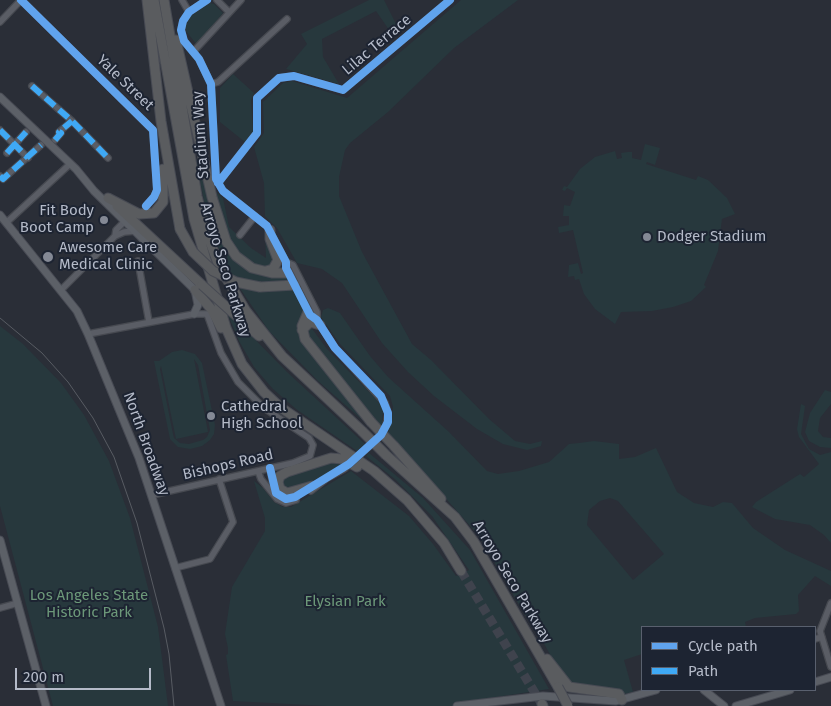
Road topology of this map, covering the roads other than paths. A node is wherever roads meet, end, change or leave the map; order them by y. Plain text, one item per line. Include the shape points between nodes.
1 (21, 0) edge
2 (148, 0) edge
3 (154, 0) edge
4 (164, 0) edge
5 (182, 0) edge
6 (207, 0) edge
7 (217, 0) edge
8 (241, 0) edge
9 (450, 0) edge
10 (189, 12) junction
11 (229, 12) junction
12 (287, 19) dead end
13 (0, 22) edge
14 (193, 52) junction
15 (212, 84) junction
16 (32, 86) dead end
17 (0, 97) edge
18 (72, 121) junction
19 (160, 121) junction
20 (1, 132) edge
21 (26, 132) dead end
22 (55, 140) dead end
23 (15, 144) junction
24 (41, 144) dead end
25 (7, 153) dead end
26 (28, 158) junction
27 (108, 158) dead end
28 (70, 164) junction
29 (2, 178) edge
30 (218, 183) junction
31 (90, 184) junction
32 (108, 198) junction
33 (146, 206) dead end
34 (0, 215) edge
35 (255, 216) junction
36 (125, 221) junction
37 (6, 223) junction
38 (270, 230) junction
39 (135, 231) junction
40 (240, 235) dead end
41 (115, 236) junction
42 (138, 261) dead end
43 (286, 262) junction
44 (263, 272) junction
45 (288, 273) junction
46 (295, 285) junction
47 (199, 288) junction
48 (61, 290) junction
49 (308, 312) junction
50 (194, 314) junction
51 (149, 322) junction
52 (318, 322) junction
53 (302, 330) junction
54 (88, 334) junction
55 (282, 356) junction
56 (242, 364) junction
57 (270, 468) junction
58 (258, 471) junction
59 (326, 479) junction
60 (219, 480) junction
61 (312, 486) junction
62 (152, 495) junction
63 (455, 517) junction
64 (424, 518) junction
65 (0, 540) edge
66 (175, 568) junction
67 (461, 571) tunnel mouth
68 (18, 603) junction
69 (831, 603) edge
70 (0, 608) edge
71 (822, 637) junction
72 (816, 640) edge
73 (533, 641) junction
74 (831, 668) edge
75 (831, 677) edge
76 (816, 682) edge
77 (653, 691) edge
78 (705, 691) edge
79 (787, 691) edge
80 (623, 703) edge
81 (722, 705) edge
82 (46, 706) edge
83 (221, 706) edge
84 (457, 706) edge
85 (568, 706) edge
86 (736, 706) edge

1 - 13 street
1 - 33 street, Yale Street via 153,130 156,190
2 - 19 highway
3 - 56 highway, Arroyo Seco Parkway via 194,219 226,328
4 - 44 highway via 224,236 236,256
4 - 55 highway, Arroyo Seco Parkway via 197,196 206,231 219,266 235,294
5 - 10 street
6 - 10 street
7 - 11 street
8 - 11 street
9 - 30 street, Lilac Terrace via 343,90 294,76 279,78 257,98 257,133
10 - 14 street, Stadium Way via 181,30 184,41
11 - 14 street
12 - 15 street
14 - 15 street, Stadium Way
15 - 30 street, Stadium Way
16 - 18 street
17 - 28 main road
18 - 22 street via 66,128 68,130
18 - 27 street
19 - 32 highway via 164,195 161,206 144,216
19 - 46 highway, bridge via 180,229 193,252 213,271 236,282 260,287
20 - 23 street
21 - 23 street
23 - 25 street
23 - 26 street
24 - 26 street
26 - 29 street
28 - 31 main road
28 - 37 street
30 - 35 street, Stadium Way via 223,191
31 - 32 main road
31 - 36 main road
32 - 47 highway
34 - 37 main road, North Broadway
35 - 38 street, Stadium Way
35 - 40 street
36 - 39 main road
36 - 41 street
37 - 48 main road, North Broadway
38 - 43 street, Stadium Way
38 - 44 highway via 278,260 273,269
39 - 41 street
39 - 47 main road
41 - 48 street
42 - 51 street
43 - 45 street, Stadium Way
43 - 52 street, Stadium Way via 293,265 317,312
44 - 45 highway
45 - 46 street, Stadium Way
46 - 49 street, Stadium Way
47 - 50 main road
47 - 55 highway, bridge
47 - 56 highway via 228,347
48 - 54 main road, North Broadway via 78,311
49 - 52 street, Stadium Way
49 - 53 highway
50 - 51 street
50 - 57 street, Bishops Road via 209,316 221,353 250,396 311,440 314,450 308,457
51 - 54 street
52 - 53 highway via 310,322
52 - 59 street, Stadium Way, bridge via 336,348 381,396 387,406 388,422 384,431 365,450 344,469
53 - 63 highway, bridge via 305,339 371,422
54 - 62 main road, North Broadway
55 - 63 highway, Arroyo Seco Parkway, bridge
56 - 64 highway, Arroyo Seco Parkway via 280,407 391,484
57 - 58 street, Bishops Road
57 - 61 street, Stadium Way via 273,489 282,498 293,498
58 - 59 street, Stadium Way via 272,495 286,503 298,499
58 - 60 street, Bishops Road
59 - 61 street, Stadium Way
60 - 62 street, Bishops Road
60 - 66 street via 233,522 210,559
61 - 64 highway via 287,493 280,489 278,482 280,476 287,472 340,458 373,478
62 - 66 main road, North Broadway
63 - 73 highway, Arroyo Seco Parkway via 487,562
64 - 67 highway, Arroyo Seco Parkway
65 - 68 main road
66 - 83 main road, North Broadway
68 - 70 street
68 - 82 main road
69 - 71 street via 820,631
71 - 72 street
71 - 74 street
73 - 80 highway via 565,684 578,689 619,694
73 - 85 highway, Arroyo Seco Parkway, bridge
75 - 76 main road
77 - 80 main road
78 - 81 main road
79 - 86 main road
80 - 84 main road via 538,696

